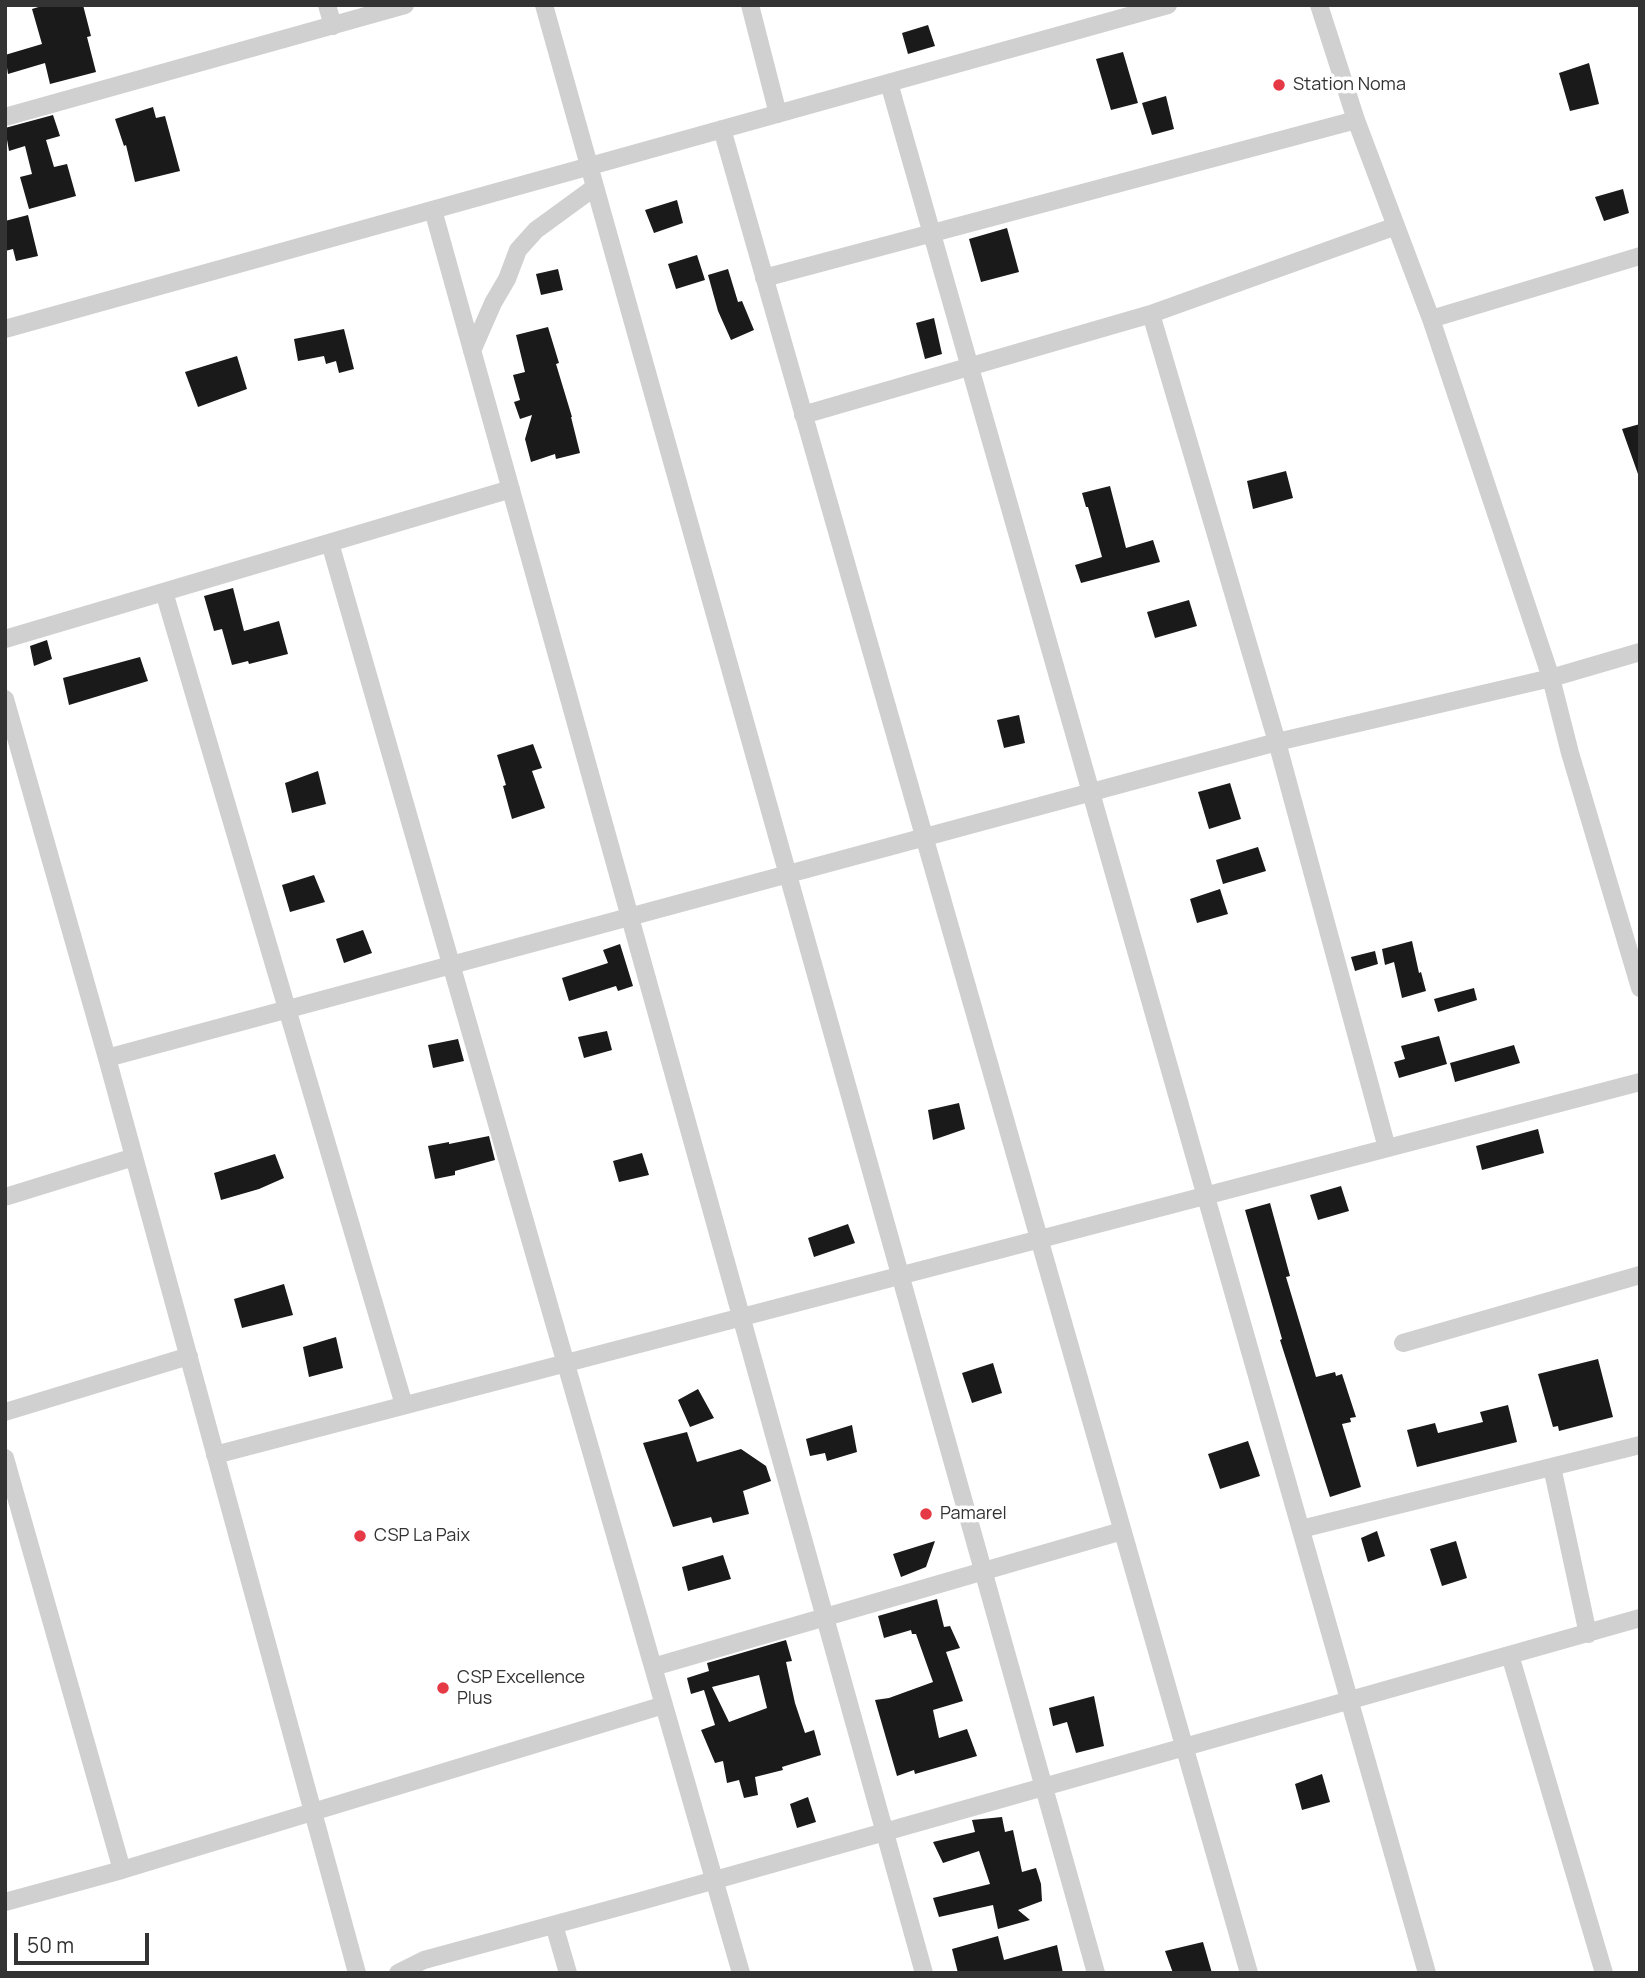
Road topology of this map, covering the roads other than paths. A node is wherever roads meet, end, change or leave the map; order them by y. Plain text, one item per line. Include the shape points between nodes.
1 (327, 5) edge
2 (405, 5) edge
3 (544, 5) edge
4 (750, 5) edge
5 (1168, 5) edge
6 (1319, 5) edge
7 (333, 26) junction
8 (889, 83) junction
9 (778, 114) junction
10 (5, 117) edge
11 (1356, 120) junction
12 (722, 130) junction
13 (589, 166) junction
14 (595, 187) junction
15 (433, 210) junction
16 (1396, 226) junction
17 (931, 232) junction
18 (1640, 256) edge
19 (764, 278) junction
20 (1151, 314) junction
21 (1431, 319) junction
22 (5, 329) edge
23 (472, 351) junction
24 (970, 367) junction
25 (803, 415) junction
26 (511, 489) junction
27 (330, 543) junction
28 (164, 592) junction
29 (5, 639) edge
30 (1640, 652) edge
31 (1551, 678) junction
32 (5, 699) edge
33 (1277, 741) junction
34 (1091, 792) junction
35 (924, 837) junction
36 (788, 874) junction
37 (630, 917) junction
38 (451, 965) junction
39 (1637, 970) edge
40 (1640, 988) edge
41 (288, 1009) junction
42 (107, 1058) junction
43 (1640, 1082) edge
44 (1387, 1148) junction
45 (134, 1157) junction
46 (1206, 1195) junction
47 (5, 1197) edge
48 (1039, 1239) junction
49 (1640, 1275) edge
50 (901, 1276) junction
51 (742, 1317) junction
52 (1403, 1343) dead end
53 (188, 1356) junction
54 (566, 1363) junction
55 (404, 1405) junction
56 (5, 1412) edge
57 (1640, 1446) edge
58 (215, 1454) junction
59 (5, 1458) edge
60 (1552, 1467) junction
61 (1301, 1529) junction
62 (1122, 1531) junction
63 (984, 1571) junction
64 (825, 1617) junction
65 (1640, 1618) edge
66 (1588, 1634) junction
67 (1510, 1655) junction
68 (653, 1667) junction
69 (1350, 1700) junction
70 (664, 1705) junction
71 (1184, 1748) junction
72 (1044, 1787) junction
73 (313, 1812) junction
74 (885, 1832) junction
75 (122, 1870) junction
76 (714, 1880) junction
77 (5, 1902) edge
78 (554, 1925) junction
79 (357, 1973) edge
80 (398, 1973) edge
81 (568, 1973) edge
82 (741, 1973) edge
83 (924, 1973) edge
84 (1096, 1973) edge
85 (1249, 1973) edge
86 (1427, 1973) edge
87 (1604, 1973) edge

1 - 7 street
2 - 7 street
3 - 13 street
4 - 9 street
5 - 8 street
6 - 11 street
7 - 10 street
8 - 9 street
8 - 17 street
9 - 12 street
11 - 16 street
11 - 17 street
12 - 13 street
12 - 19 street
13 - 14 street
13 - 15 street
14 - 23 street via 536,230 518,250
14 - 36 street
15 - 22 street
15 - 23 street
16 - 20 street
16 - 21 street
17 - 19 street
17 - 24 street
18 - 21 street
19 - 25 street
20 - 24 street
20 - 33 street
21 - 31 street
23 - 26 street
24 - 25 street
24 - 34 street
25 - 35 street
26 - 27 street
26 - 37 street
27 - 28 street
27 - 38 street
28 - 29 street
28 - 41 street
30 - 31 street
31 - 33 street
31 - 39 street
32 - 42 street
33 - 34 street
33 - 44 street
34 - 35 street
34 - 46 street
35 - 36 street
35 - 48 street
36 - 37 street
36 - 50 street
37 - 38 street
37 - 51 street
38 - 41 street
38 - 54 street
39 - 40 street
41 - 42 street
41 - 55 street
42 - 45 street
43 - 44 street
44 - 46 street
45 - 47 street
45 - 53 street
46 - 48 street
46 - 61 street
48 - 50 street
48 - 62 street
49 - 52 street
50 - 51 street
50 - 63 street
51 - 54 street
51 - 64 street
53 - 56 street
53 - 58 street
54 - 55 street
54 - 68 street
55 - 58 street
57 - 60 street
58 - 73 street
59 - 75 street
60 - 61 street
60 - 66 street
61 - 69 street
62 - 63 street
62 - 71 street
63 - 64 street
63 - 72 street
64 - 68 street
64 - 74 street
65 - 66 street
66 - 67 street
67 - 69 street
67 - 87 street
68 - 70 street
69 - 71 street
69 - 86 street
70 - 73 street
70 - 76 street
71 - 72 street
71 - 85 street
72 - 74 street
72 - 84 street
73 - 75 street
73 - 79 street
74 - 76 street
74 - 83 street
75 - 77 street
76 - 78 street
76 - 82 street
78 - 80 street via 424,1960
78 - 81 street

